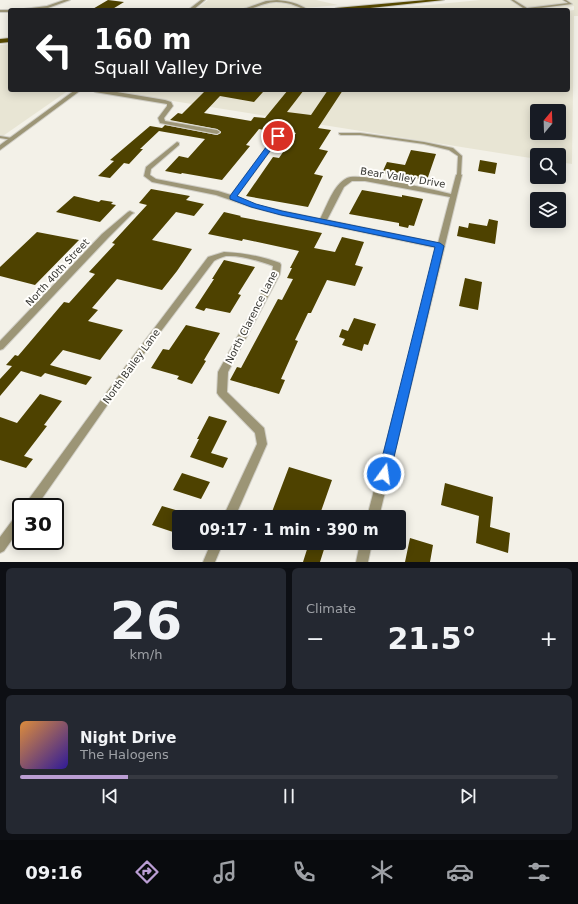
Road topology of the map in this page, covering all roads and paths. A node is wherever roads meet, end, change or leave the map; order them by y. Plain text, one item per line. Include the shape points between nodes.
1 (68, 0) edge
2 (203, 0) edge
3 (433, 0) edge
4 (442, 0) edge
5 (512, 0) edge
6 (564, 0) edge
7 (38, 8) edge
8 (193, 8) edge
9 (258, 8) edge
10 (302, 8) edge
11 (360, 8) edge
12 (523, 8) edge
13 (541, 8) edge
14 (75, 92) edge
15 (107, 92) edge
16 (217, 132) dead end
17 (341, 134) dead end
18 (278, 136) dead end
19 (0, 137) edge
20 (12, 139) junction
21 (177, 144) dead end
22 (0, 148) edge
23 (459, 175) joint
24 (453, 196) junction
25 (232, 197) junction
26 (130, 213) dead end
27 (323, 222) junction
28 (440, 246) junction
29 (252, 256) joint
30 (0, 347) edge
31 (35, 498) edge
32 (232, 510) edge
33 (375, 510) edge
34 (12, 530) edge
35 (0, 547) edge
36 (214, 550) edge
37 (365, 550) edge
38 (209, 562) edge
39 (362, 562) edge

1 - 7 street
2 - 8 street
3 - 4 main road
3 - 11 main road
5 - 12 lane
6 - 13 lane via 571,4
9 - 10 lane via 268,2 281,1
14 - 20 street
15 - 16 street via 169,103 170,106 161,118 162,122
17 - 23 lane via 368,135 451,149 460,156
18 - 25 street
19 - 20 lane
20 - 22 street
21 - 25 street via 148,168 147,176 154,181
23 - 24 street
24 - 27 street, Bear Valley Drive via 365,179 350,179 342,186
24 - 28 street
25 - 27 street via 260,208
26 - 30 street, North 40th Street
27 - 28 street
28 - 33 street
29 - 31 street, North Bailey Lane via 224,254 211,259
29 - 32 street, North Clarence Lane via 277,265 276,274 223,372 222,393 260,431 262,444
34 - 35 street
36 - 38 street
37 - 39 street

